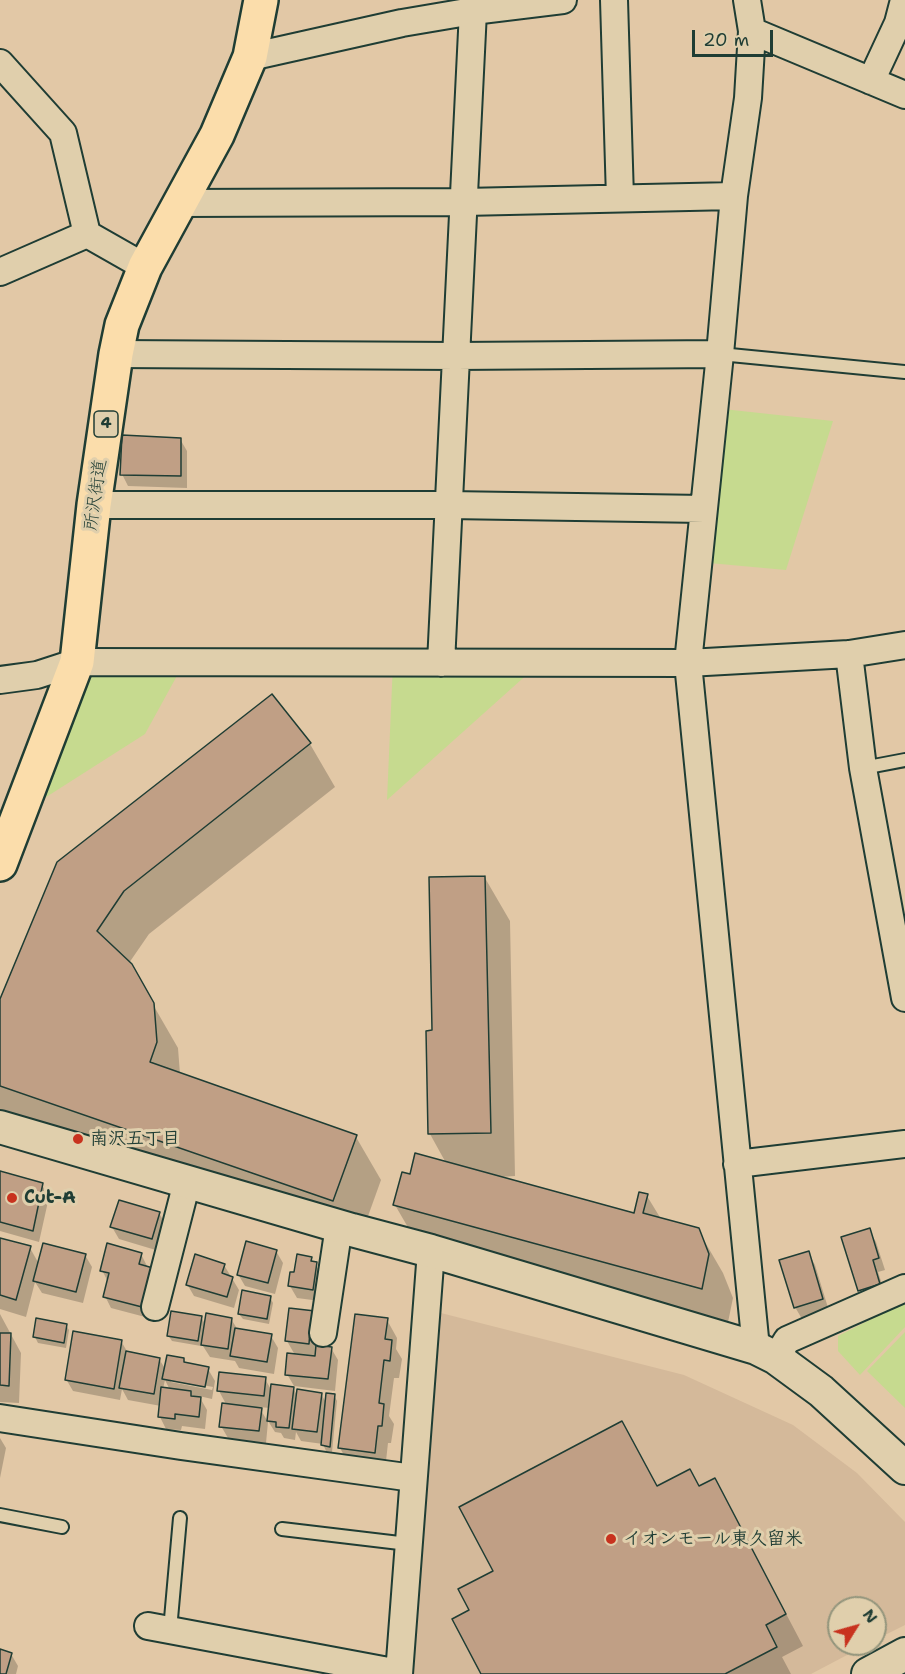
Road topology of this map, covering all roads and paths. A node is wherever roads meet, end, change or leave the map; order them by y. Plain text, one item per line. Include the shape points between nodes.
1 (261, 0) edge
2 (564, 0) edge
3 (614, 0) edge
4 (747, 0) edge
5 (904, 0) edge
6 (473, 11) junction
7 (752, 31) junction
8 (250, 57) junction
9 (0, 63) edge
10 (871, 81) junction
11 (905, 95) edge
12 (734, 196) junction
13 (620, 198) junction
14 (464, 202) junction
15 (180, 203) junction
16 (87, 234) junction
17 (2, 267) edge
18 (145, 267) junction
19 (116, 354) junction
20 (720, 354) junction
21 (456, 356) junction
22 (905, 372) edge
23 (94, 505) junction
24 (448, 505) junction
25 (704, 508) junction
26 (905, 645) edge
27 (849, 654) junction
28 (77, 662) junction
29 (441, 663) junction
30 (688, 663) junction
31 (0, 680) edge
32 (905, 760) edge
33 (863, 768) junction
34 (0, 864) edge
35 (905, 998) edge
36 (0, 1127) edge
37 (905, 1144) edge
38 (737, 1164) junction
39 (187, 1182) junction
40 (339, 1227) junction
41 (431, 1251) junction
42 (905, 1288) edge
43 (155, 1307) dead end
44 (323, 1333) dead end
45 (766, 1353) junction
46 (0, 1418) edge
47 (905, 1468) edge
48 (413, 1478) junction
49 (0, 1515) edge
50 (180, 1518) dead end
51 (62, 1527) dead end
52 (282, 1528) dead end
53 (408, 1544) junction
54 (159, 1628) joint
55 (905, 1654) edge
56 (399, 1673) edge
57 (868, 1674) edge

1 - 8 main road, 所沢街道 / 4
2 - 6 street
3 - 13 street
4 - 7 street
5 - 10 street via 898,23
6 - 8 street
6 - 14 street
7 - 10 street
7 - 12 street via 748,98
8 - 15 main road, 所沢街道 / 4 via 217,135
9 - 16 street via 63,133
10 - 11 street
12 - 13 street
12 - 20 street
13 - 14 street
14 - 15 street
14 - 21 street
15 - 18 main road, 所沢街道 / 4
16 - 17 street
16 - 18 street
18 - 19 main road, 所沢街道 / 4 via 122,325
19 - 21 street
19 - 23 main road, 所沢街道 / 4
20 - 21 street
20 - 22 lane
20 - 25 street
21 - 24 street
23 - 24 street
23 - 28 main road, 所沢街道 / 4
24 - 25 street
24 - 29 street
25 - 30 street
26 - 27 street
27 - 30 street
27 - 33 street
28 - 29 street
28 - 31 street via 37,675
28 - 34 main road, 所沢街道 / 4
29 - 30 street
30 - 38 street
32 - 33 lane
33 - 35 street via 892,900
36 - 39 street
37 - 38 street
38 - 45 street
39 - 40 street
39 - 43 street
40 - 41 street
40 - 44 street
41 - 45 street
41 - 48 street
42 - 45 street
45 - 47 street via 820,1391
46 - 48 street
48 - 53 street
49 - 51 lane
50 - 54 lane
52 - 53 lane
53 - 56 street
54 - 56 street
55 - 57 street

